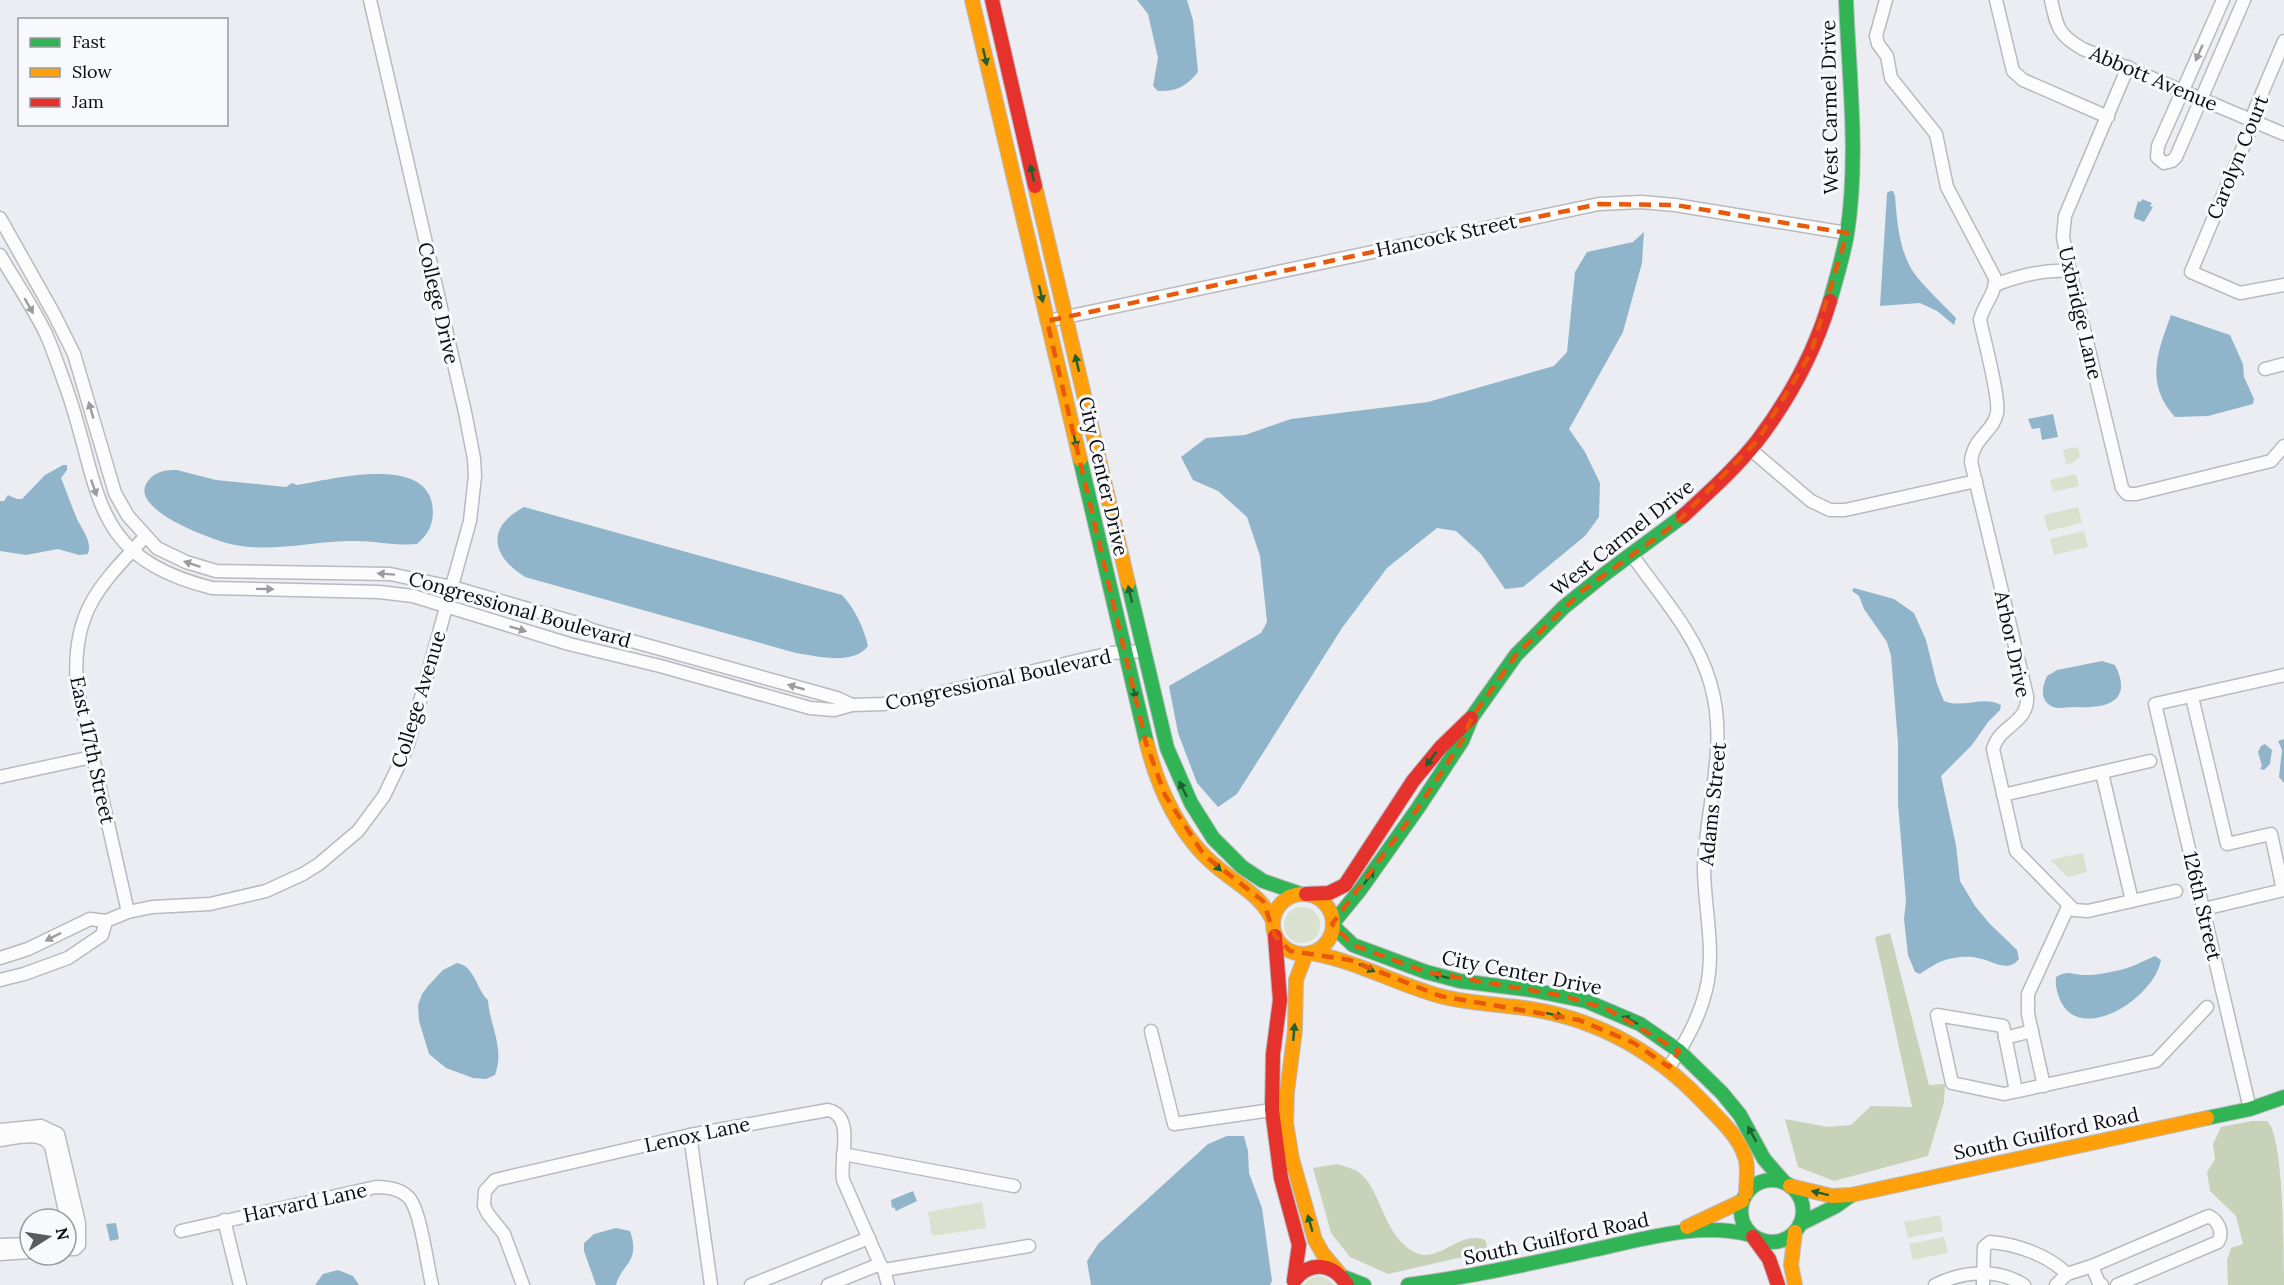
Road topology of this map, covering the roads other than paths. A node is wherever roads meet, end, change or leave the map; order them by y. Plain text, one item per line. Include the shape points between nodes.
1 (370, 0) edge
2 (972, 0) edge
3 (992, 0) edge
4 (1846, 0) edge
5 (1886, 0) edge
6 (1996, 0) edge
7 (2051, 0) edge
8 (2223, 0) edge
9 (2244, 0) edge
10 (2284, 41) edge
11 (2128, 67) junction
12 (2183, 90) junction
13 (2201, 98) junction
14 (2108, 117) junction
15 (2254, 121) junction
16 (2284, 134) edge
17 (0, 218) edge
18 (1847, 233) junction
19 (0, 255) edge
20 (2070, 272) junction
21 (1995, 285) junction
22 (2284, 285) edge
23 (1066, 317) junction
24 (1047, 321) junction
25 (2284, 364) edge
26 (2265, 369) dead end
27 (2284, 446) edge
28 (1750, 449) junction
29 (1976, 481) junction
30 (145, 537) junction
31 (132, 552) junction
32 (1632, 555) junction
33 (452, 587) junction
34 (447, 607) junction
35 (1144, 651) junction
36 (1125, 653) junction
37 (2284, 675) edge
38 (2192, 697) junction
39 (852, 705) junction
40 (1472, 717) junction
41 (92, 757) junction
42 (2150, 761) dead end
43 (2102, 773) junction
44 (0, 777) edge
45 (2003, 795) junction
46 (2176, 891) dead end
47 (1303, 894) junction
48 (2132, 901) junction
49 (2068, 906) junction
50 (2204, 909) junction
51 (128, 912) junction
52 (106, 921) junction
53 (1273, 921) junction
54 (1333, 924) junction
55 (1275, 936) junction
56 (1309, 954) junction
57 (0, 958) edge
58 (0, 980) edge
59 (2207, 1007) dead end
60 (1151, 1031) dead end
61 (2032, 1031) junction
62 (2005, 1038) junction
63 (1679, 1051) junction
64 (1669, 1067) junction
65 (2044, 1086) junction
66 (2016, 1091) junction
67 (2284, 1097) edge
68 (2284, 1107) edge
69 (2250, 1109) junction
70 (1272, 1110) junction
71 (0, 1130) edge
72 (48, 1134) junction
73 (690, 1135) junction
74 (0, 1140) edge
75 (843, 1154) junction
76 (1787, 1184) junction
77 (1014, 1186) dead end
78 (1851, 1195) junction
79 (1744, 1197) junction
80 (63, 1207) edge
81 (225, 1220) junction
82 (1798, 1228) junction
83 (181, 1231) dead end
84 (1676, 1233) junction
85 (78, 1236) edge
86 (1752, 1236) junction
87 (869, 1238) junction
88 (80, 1239) junction
89 (18, 1244) edge
90 (0, 1245) edge
91 (1029, 1246) dead end
92 (78, 1247) edge
93 (18, 1253) edge
94 (0, 1254) edge
95 (2092, 1266) junction
96 (882, 1267) junction
97 (2067, 1274) junction
98 (1342, 1278) edge
99 (1983, 1279) edge
100 (1293, 1283) edge
101 (1439, 1283) edge
102 (240, 1285) edge
103 (432, 1285) edge
104 (523, 1285) edge
105 (711, 1285) edge
106 (751, 1285) edge
107 (828, 1285) edge
108 (888, 1285) edge
109 (1365, 1285) edge
110 (1408, 1285) edge
111 (1778, 1285) edge
112 (1796, 1285) edge
113 (1935, 1285) edge
114 (2024, 1285) edge
115 (2056, 1285) edge
116 (2102, 1285) edge
117 (2117, 1285) edge

1 - 33 street, College Drive via 474,459 470,521
2 -> 24 street, City Center Drive
23 -> 3 street, City Center Drive
4 - 18 street, West Carmel Drive via 1853,159
5 - 21 street via 1876,36 1878,44 1887,56 1892,78 1936,134 1947,187 1993,271
6 - 14 street via 2017,76
7 - 11 street, Abbott Avenue via 2060,32 2067,40
8 -> 12 street
9 - 13 street
10 - 15 street, Carolyn Court via 2254,112
11 - 12 street, Abbott Avenue
11 - 14 street, Uxbridge Lane
12 - 13 street, Abbott Avenue
12 - 13 street via 2158,146 2160,161 2169,163 2176,157
13 - 15 street, Abbott Avenue
14 - 20 street, Uxbridge Lane via 2065,216 2063,237
15 - 16 street, Abbott Avenue
15 - 22 street, Carolyn Court via 2191,272 2241,293
30 -> 17 street, Congressional Boulevard via 115,493 74,354
18 - 23 street, Hancock Street via 1675,205 1599,204
18 - 28 street, West Carmel Drive via 1841,264 1811,353 1783,404
19 -> 31 street, Congressional Boulevard via 45,333 68,392 96,495 117,534
20 - 21 street via 2044,272
20 - 27 street, Uxbridge Lane via 2122,488 2127,494 2271,461
21 - 29 street, Arbor Drive via 1980,320 1997,413 1972,452
23 - 24 street, Hancock Street
35 -> 23 street, City Center Drive
24 -> 36 street, City Center Drive
25 - 26 street
28 - 29 street via 1811,501 1830,510
28 - 32 street, West Carmel Drive via 1675,524
29 - 45 street, Arbor Drive via 2027,696 2026,711 2000,735 1993,749
30 - 31 street, East 117th Street
33 -> 30 street, Congressional Boulevard via 390,574 216,571 176,558
31 -> 34 street, Congressional Boulevard via 186,582 212,588 379,592 413,596
31 - 41 street, East 117th Street via 109,575 89,605 78,640 77,687
32 - 40 street, West Carmel Drive via 1544,625 1516,655
32 - 63 street, Adams Street via 1703,661 1719,722 1704,867 1710,963 1697,1019
33 - 34 street, College Drive
39 -> 33 street, Congressional Boulevard
34 -> 39 street, Congressional Boulevard via 810,708 834,710
34 - 51 street, College Avenue via 407,748 384,796 358,831 320,864 266,891 210,904
35 - 36 street, Congressional Boulevard
47 -> 35 street, City Center Drive via 1271,884 1240,866 1198,814 1167,748
36 - 39 street, Congressional Boulevard via 910,700
36 -> 53 street, City Center Drive via 1151,761 1174,811 1204,855 1261,899
37 - 38 street
38 - 50 street, 126th Street via 2155,704
38 - 50 street via 2227,844 2271,834 2283,890
40 -> 47 street, West Carmel Drive via 1437,751 1346,884 1331,893
54 -> 40 street, West Carmel Drive via 1418,808 1462,741
41 - 44 street
41 - 51 street, East 117th Street
42 - 43 street
43 - 45 street
43 - 48 street
45 - 49 street, Arbor Drive via 2016,851
46 - 48 street
47 - 53 street via 1280,904
47 - 54 street via 1323,902
48 - 49 street via 2088,911
49 - 61 street via 2030,987 2027,1003
50 - 69 street, 126th Street
51 - 52 street, College Avenue
52 -> 57 street, College Avenue via 90,919
52 - 58 street via 102,935 68,958
53 - 55 street
54 - 56 street via 1328,941
63 -> 54 street, City Center Drive via 1640,1024 1607,1009 1564,996 1460,981 1426,972 1353,945
55 - 56 street via 1286,949
55 - 70 street via 1280,1000 1273,1054
56 -> 64 street, City Center Drive via 1354,962 1414,989 1440,996 1579,1020 1634,1043
98 -> 56 street via 1315,1240 1286,1123 1296,980
59 - 65 street via 2159,1060
60 - 70 street via 1173,1124
61 - 62 street
61 - 65 street
62 - 66 street
62 - 66 street via 2003,1026 1937,1015 1952,1083 2004,1094
63 - 64 street, Adams Street
76 -> 63 street, City Center Drive via 1764,1160 1740,1115
64 - 79 street, City Center Drive via 1741,1148 1746,1165
65 - 66 street
67 - 69 street, South Guilford Road
68 - 69 street, South Guilford Road
69 - 78 street, South Guilford Road
70 - 100 street via 1281,1178 1299,1245
71 - 72 street via 41,1126
72 - 74 street
72 - 80 street
72 - 88 street via 58,1134 60,1139
73 - 75 street, Lenox Lane via 828,1110 842,1119
73 - 104 street, Lenox Lane via 502,1177 491,1183 485,1191 484,1206 504,1234
73 - 105 street
75 - 77 street
75 - 87 street, Lenox Lane via 843,1180
78 -> 76 street, South Guilford Road via 1832,1196
76 - 79 street via 1761,1182
76 - 82 street via 1801,1200 1803,1212
78 - 82 street, South Guilford Road
79 - 84 street, South Guilford Road
79 - 86 street via 1741,1220
81 - 83 street, Harvard Lane
81 - 102 street
81 - 103 street, Harvard Lane via 387,1187 409,1198 415,1210
82 - 86 street via 1778,1242
82 - 112 street via 1790,1257
84 - 86 street, South Guilford Road via 1716,1229
84 - 101 street, South Guilford Road
85 - 88 street
86 - 111 street via 1769,1259
87 - 96 street, Lenox Lane
87 - 106 street
88 - 92 street
89 - 90 street
91 - 96 street
93 - 94 street
95 - 97 street
95 - 116 street
95 - 117 street via 2209,1216 2217,1222 2221,1235 2218,1242
96 - 107 street
96 - 108 street, Lenox Lane
97 - 99 street via 2038,1255 1990,1242 1984,1247
97 - 115 street
98 - 100 street via 1327,1266 1313,1266 1300,1273
98 - 109 street
99 - 113 street via 1952,1278
99 - 114 street via 2001,1276
101 - 110 street, South Guilford Road

